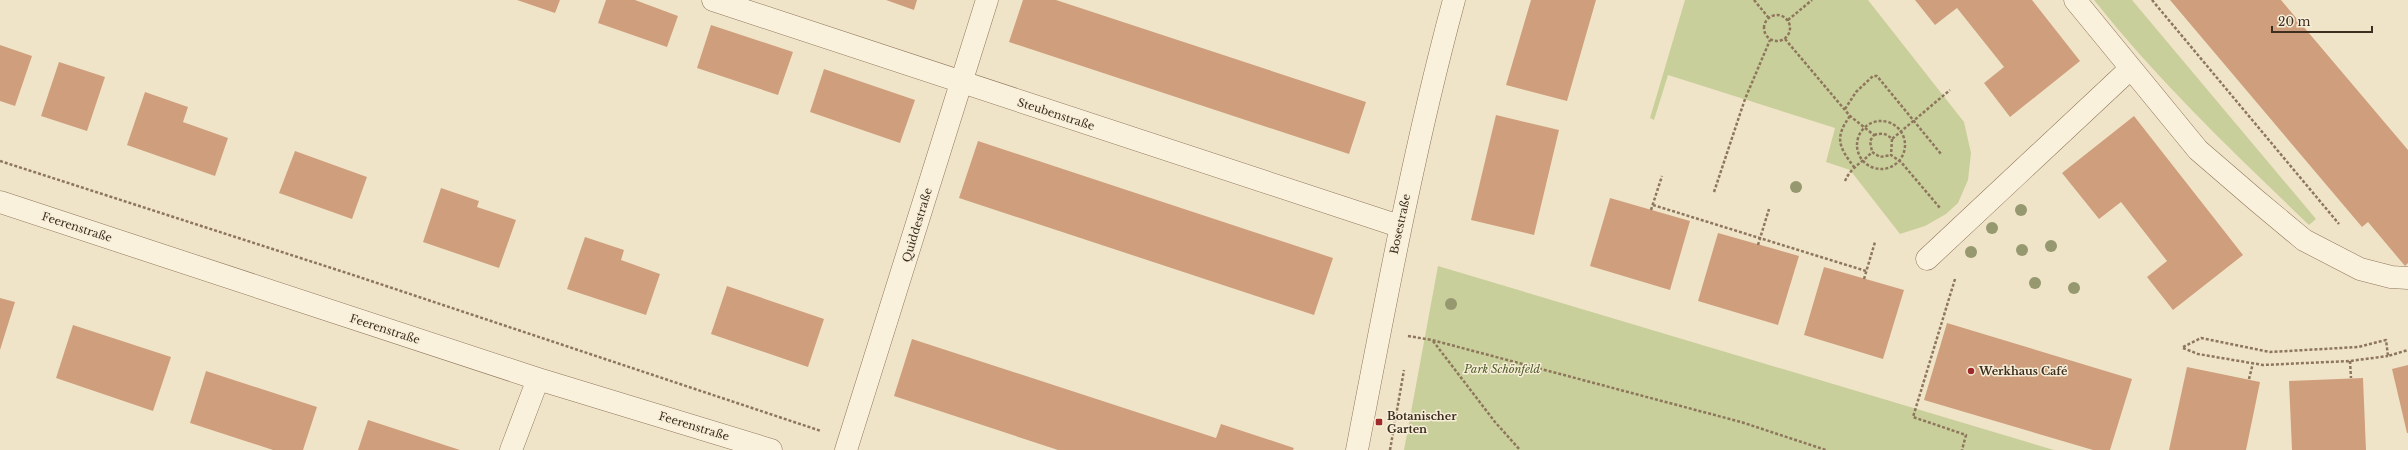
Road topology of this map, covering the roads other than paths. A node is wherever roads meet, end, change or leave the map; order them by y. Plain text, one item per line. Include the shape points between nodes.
1 (713, 0) edge
2 (987, 0) edge
3 (1454, 0) edge
4 (2075, 0) edge
5 (2130, 69) junction
6 (961, 83) junction
7 (0, 202) edge
8 (1399, 226) junction
9 (1927, 259) dead end
10 (2408, 278) edge
11 (538, 379) junction
12 (848, 445) edge
13 (510, 450) edge
14 (772, 450) edge
15 (1357, 450) edge

1 - 6 street, Steubenstraße
2 - 6 street, Quiddestraße
3 - 8 street, Bosestraße via 1433,76
4 - 5 street
5 - 9 street
5 - 10 street via 2198,150 2304,240 2360,269 2391,277
6 - 8 street, Steubenstraße
6 - 12 street, Quiddestraße
7 - 11 street, Feerenstraße
8 - 15 street, Bosestraße
11 - 13 street
11 - 14 street, Feerenstraße

